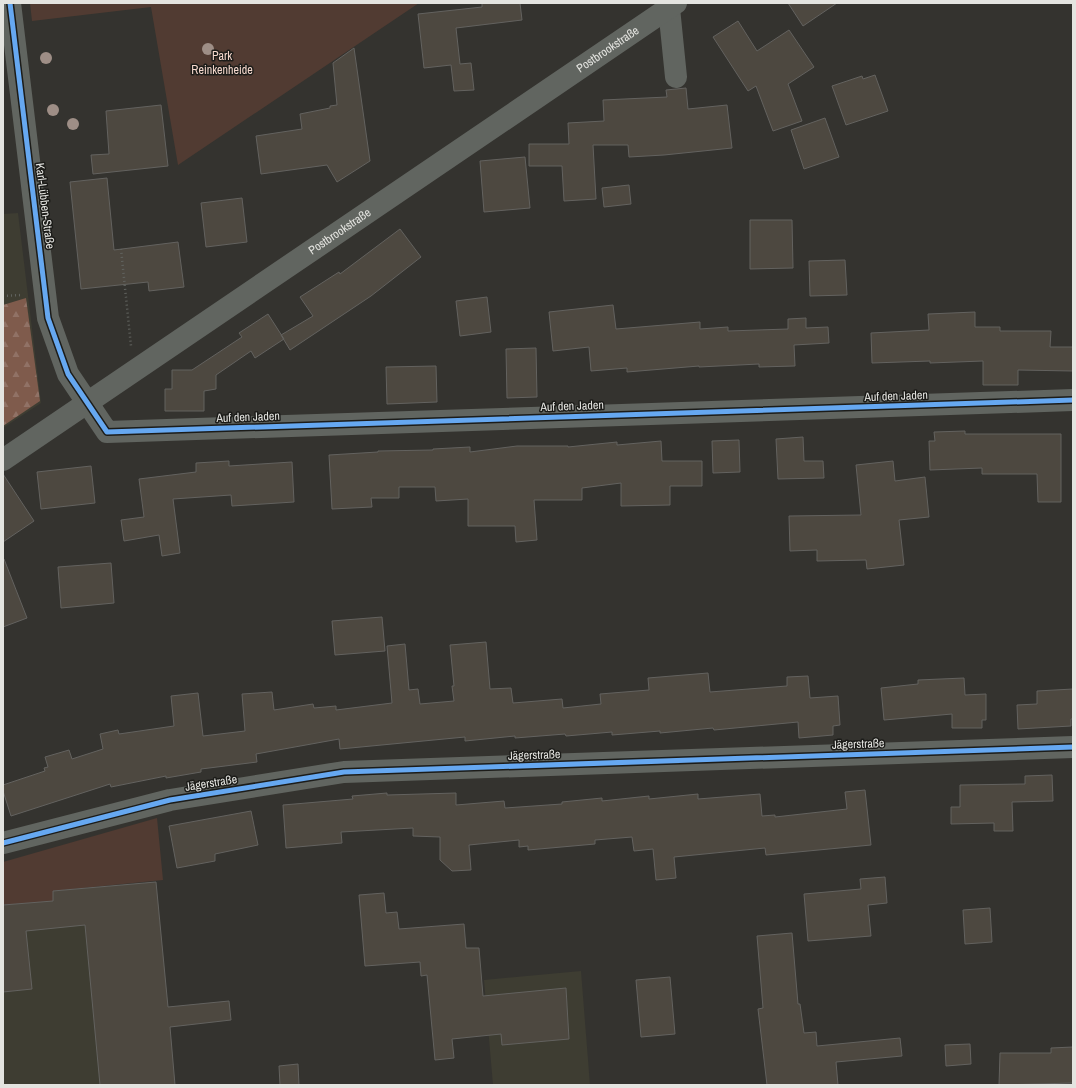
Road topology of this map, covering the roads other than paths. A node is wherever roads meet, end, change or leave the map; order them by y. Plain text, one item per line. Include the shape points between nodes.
1 (10, 3) edge
2 (672, 6) edge
3 (676, 77) dead end
4 (1073, 400) edge
5 (87, 403) junction
6 (3, 460) edge
7 (1073, 747) edge
8 (3, 843) edge

1 - 5 street, Karl-Lübben-Straße via 48,318 68,374
2 - 3 street
2 - 5 street, Postbrookstraße
4 - 5 street, Auf den Jaden via 107,432
5 - 6 street, Postbrookstraße
7 - 8 street, Jägerstraße via 344,772 170,800

